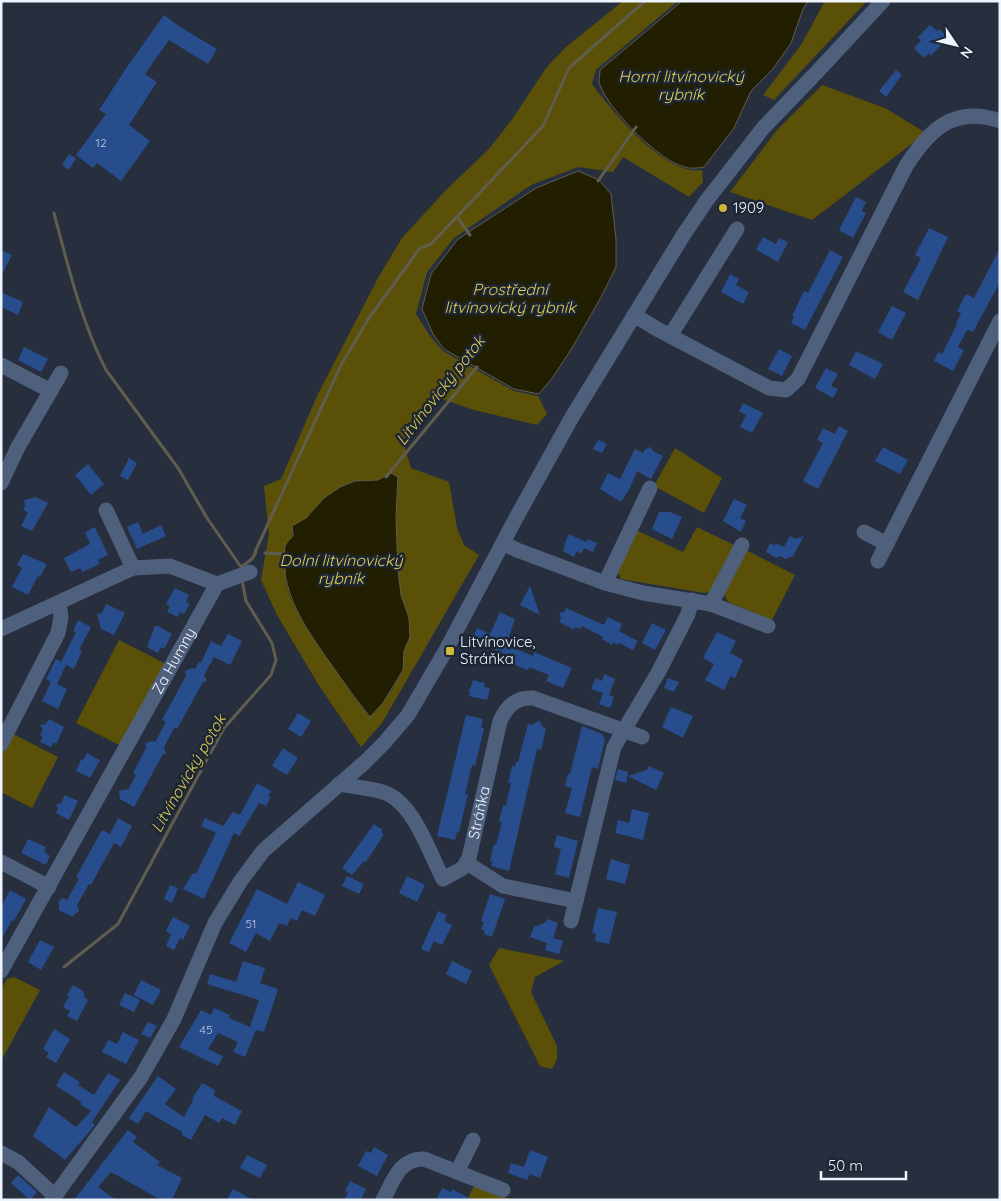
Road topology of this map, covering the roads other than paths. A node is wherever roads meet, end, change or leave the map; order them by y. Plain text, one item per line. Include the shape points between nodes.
1 (883, 1) edge
2 (1000, 121) edge
3 (737, 229) dead end
4 (634, 315) junction
5 (1000, 321) edge
6 (670, 336) junction
7 (1, 365) edge
8 (61, 373) dead end
9 (51, 391) junction
10 (1, 483) edge
11 (650, 488) dead end
12 (106, 510) dead end
13 (864, 532) dead end
14 (503, 543) junction
15 (887, 544) junction
16 (742, 545) dead end
17 (878, 561) dead end
18 (133, 568) junction
19 (250, 572) dead end
20 (605, 582) junction
21 (217, 584) junction
22 (692, 600) junction
23 (59, 602) junction
24 (711, 604) junction
25 (768, 626) dead end
26 (1, 629) edge
27 (623, 730) junction
28 (642, 737) dead end
29 (1, 744) edge
30 (338, 784) junction
31 (1, 862) edge
32 (467, 863) junction
33 (49, 887) junction
34 (576, 901) junction
35 (571, 921) dead end
36 (1, 971) edge
37 (473, 1140) dead end
38 (1, 1152) edge
39 (457, 1172) junction
40 (503, 1190) dead end
41 (54, 1198) edge
42 (383, 1200) edge

1 - 4 street via 763,128 703,206
2 - 6 street via 978,116 962,117 942,125 920,145 906,166 798,379 786,390 769,388
3 - 6 street
4 - 6 street
4 - 14 street via 572,417
5 - 15 street
7 - 9 street
8 - 9 street
9 - 10 street
11 - 20 street
12 - 18 street
13 - 15 street
14 - 20 street
14 - 30 street via 408,715 385,742
15 - 17 street
16 - 24 street
18 - 21 street via 170,566
18 - 23 street
19 - 21 street
20 - 22 street via 643,593
21 - 33 street, Za Humny
22 - 24 street
22 - 27 street via 659,671
23 - 26 street
23 - 29 street via 58,633
24 - 25 street
27 - 28 street, Stráňka
27 - 32 street, Stráňka via 533,698 522,698 510,704 500,721
27 - 34 street via 611,757
30 - 32 street via 389,794 403,806 415,821 442,879
30 - 41 street via 263,851 240,882 215,923 174,1019 142,1077
31 - 33 street
32 - 34 street via 503,886
33 - 36 street, Za Humny
34 - 35 street
37 - 39 street
38 - 41 street via 18,1162
39 - 40 street
39 - 42 street via 424,1159 411,1160 399,1170

